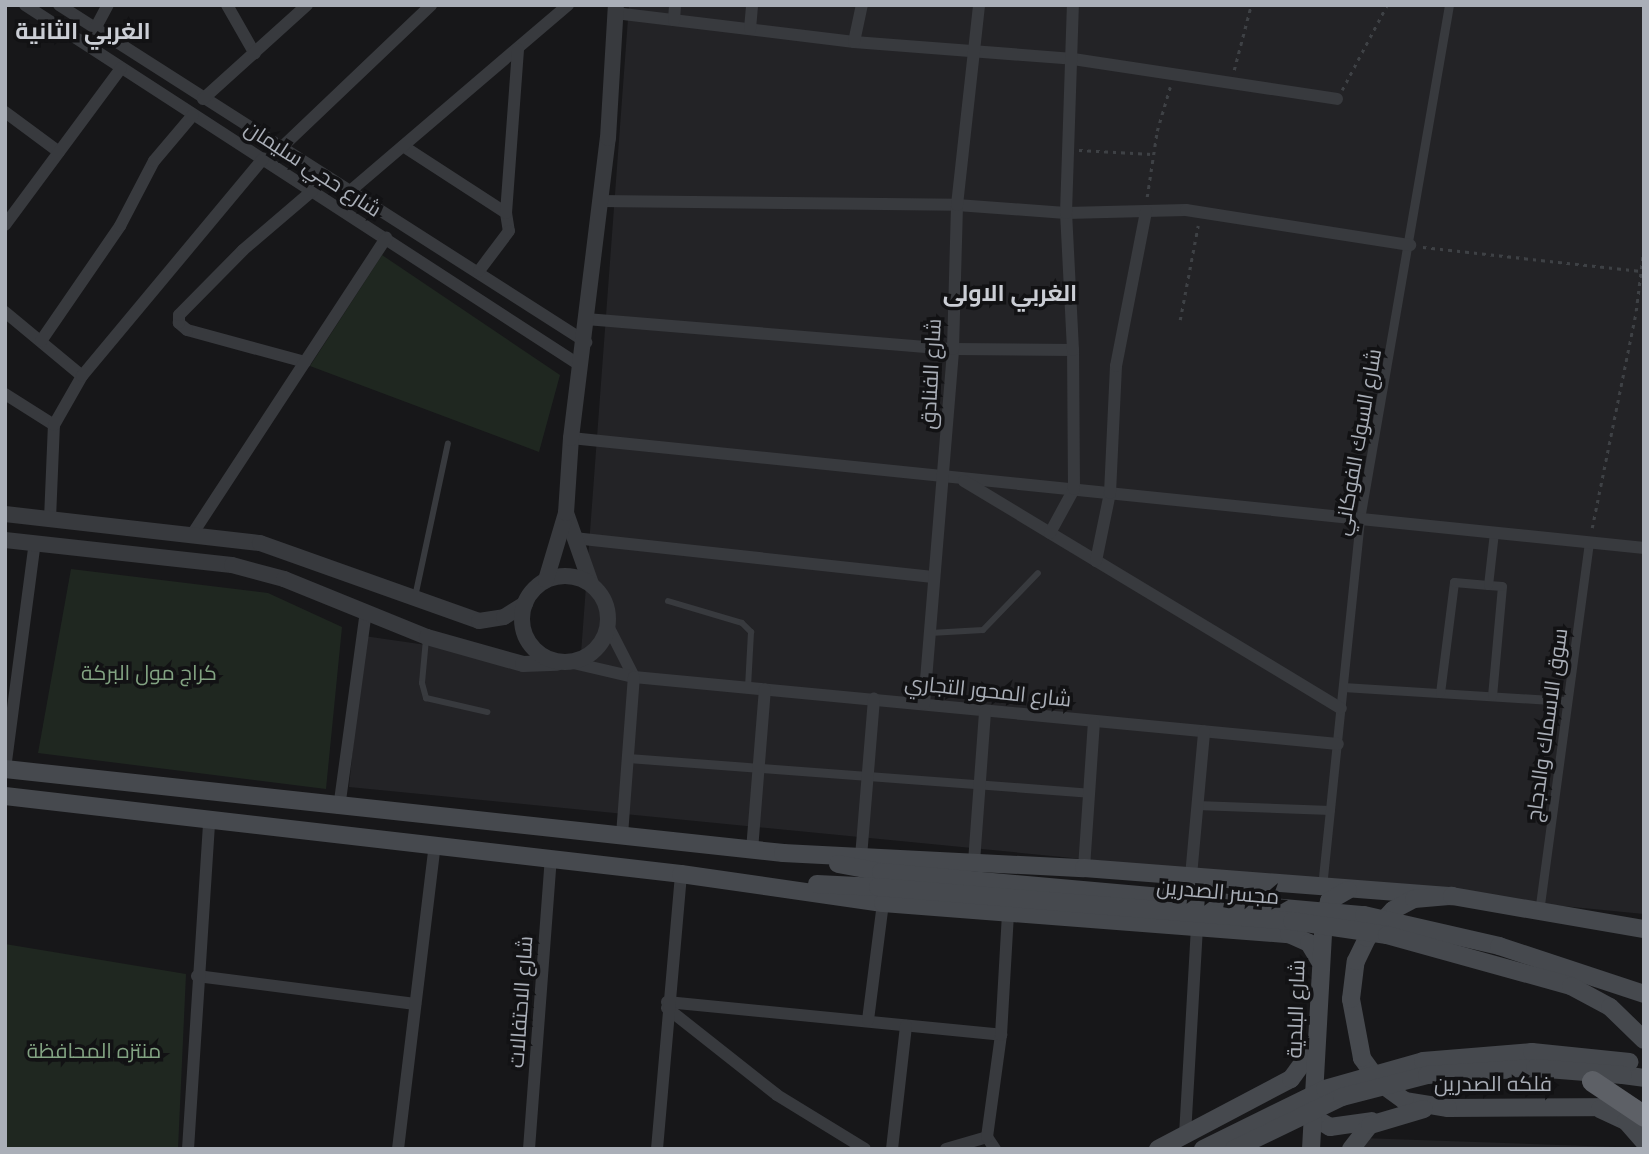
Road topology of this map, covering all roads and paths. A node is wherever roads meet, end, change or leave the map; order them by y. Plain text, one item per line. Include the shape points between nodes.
1 (25, 5) edge
2 (59, 5) edge
3 (108, 5) edge
4 (227, 5) edge
5 (307, 5) edge
6 (431, 5) edge
7 (569, 5) edge
8 (675, 5) edge
9 (752, 5) edge
10 (862, 5) edge
11 (979, 5) edge
12 (1073, 5) edge
13 (1251, 5) edge
14 (1387, 5) edge
15 (1449, 5) edge
16 (616, 9) edge
17 (674, 20) junction
18 (95, 29) junction
19 (750, 29) junction
20 (854, 42) junction
21 (518, 48) junction
22 (973, 53) junction
23 (254, 54) junction
24 (1073, 59) junction
25 (121, 68) junction
26 (1175, 72) junction
27 (1231, 80) junction
28 (203, 99) junction
29 (1338, 99) joint
30 (5, 112) edge
31 (193, 115) junction
32 (403, 146) junction
33 (280, 149) junction
34 (1069, 150) junction
35 (59, 152) junction
36 (1152, 154) junction
37 (263, 159) junction
38 (312, 191) junction
39 (349, 192) junction
40 (599, 201) junction
41 (957, 205) junction
42 (1146, 211) junction
43 (1201, 212) junction
44 (506, 213) junction
45 (1066, 213) junction
46 (5, 225) edge
47 (386, 238) junction
48 (1410, 245) junction
49 (1644, 246) edge
50 (479, 271) junction
51 (1641, 271) junction
52 (1636, 311) junction
53 (1644, 311) edge
54 (5, 312) edge
55 (586, 319) junction
56 (1180, 320) dead end
57 (41, 341) junction
58 (586, 342) junction
59 (953, 349) junction
60 (1073, 350) junction
61 (305, 362) junction
62 (581, 366) junction
63 (82, 376) junction
64 (5, 394) edge
65 (54, 425) junction
66 (571, 438) junction
67 (449, 443) dead end
68 (944, 477) junction
69 (960, 479) junction
70 (1074, 489) junction
71 (1110, 493) junction
72 (566, 513) junction
73 (5, 514) edge
74 (50, 519) junction
75 (1360, 519) junction
76 (1494, 532) junction
77 (193, 533) junction
78 (1050, 533) junction
79 (574, 538) junction
80 (5, 540) edge
81 (36, 542) junction
82 (1589, 542) junction
83 (1644, 548) edge
84 (1096, 561) junction
85 (1038, 573) dead end
86 (933, 577) junction
87 (547, 580) junction
88 (591, 584) junction
89 (1488, 585) junction
90 (414, 598) junction
91 (668, 601) dead end
92 (525, 604) junction
93 (366, 611) junction
94 (608, 626) junction
95 (930, 633) junction
96 (427, 637) junction
97 (563, 663) junction
98 (634, 677) junction
99 (1343, 687) junction
100 (748, 688) junction
101 (765, 690) junction
102 (1440, 693) junction
103 (1492, 696) junction
104 (874, 699) junction
105 (1567, 701) junction
106 (924, 704) junction
107 (1340, 708) junction
108 (487, 712) dead end
109 (985, 712) junction
110 (1094, 722) junction
111 (1205, 732) junction
112 (1338, 744) junction
113 (628, 758) junction
114 (5, 769) edge
115 (759, 770) junction
116 (867, 775) junction
117 (978, 785) junction
118 (1088, 793) junction
119 (5, 796) edge
120 (1196, 805) junction
121 (339, 808) junction
122 (1329, 810) junction
123 (209, 821) junction
124 (622, 835) junction
125 (435, 845) junction
126 (752, 850) junction
127 (783, 853) junction
128 (861, 857) junction
129 (551, 859) junction
130 (974, 862) junction
131 (1084, 868) junction
132 (681, 874) junction
133 (1191, 876) junction
134 (1243, 880) junction
135 (881, 887) junction
136 (1322, 887) junction
137 (1355, 889) junction
138 (1452, 896) junction
139 (1539, 912) junction
140 (1008, 913) junction
141 (1197, 926) junction
142 (1644, 929) edge
143 (1244, 930) junction
144 (1320, 961) junction
145 (197, 976) junction
146 (1644, 994) edge
147 (415, 1004) junction
148 (667, 1005) junction
149 (868, 1020) junction
150 (906, 1026) junction
151 (1319, 1029) junction
152 (1001, 1035) junction
153 (1644, 1040) edge
154 (1644, 1064) edge
155 (1644, 1078) edge
156 (1592, 1081) dead end
157 (1314, 1097) junction
158 (1580, 1106) junction
159 (1644, 1107) edge
160 (1448, 1108) junction
161 (1391, 1116) junction
162 (1644, 1116) edge
163 (1185, 1135) junction
164 (987, 1137) junction
165 (1644, 1142) edge
166 (188, 1149) edge
167 (398, 1149) edge
168 (529, 1149) edge
169 (657, 1149) edge
170 (865, 1149) edge
171 (892, 1149) edge
172 (946, 1149) edge
173 (995, 1149) edge
174 (1158, 1149) edge
175 (1203, 1149) edge
176 (1234, 1149) edge
177 (1311, 1149) edge
178 (1351, 1149) edge

1 - 25 street, شارع حجي سليمان
2 - 18 street, شارع حجي سليمان
3 - 18 street
4 - 23 street
5 - 23 street
6 - 33 street
7 - 21 street
8 - 17 street
9 - 19 street
10 - 20 street
11 - 22 street, شارع الفنادق
12 - 24 street
13 - 27 path
14 - 29 path
15 - 48 street, شارع السوك الفوكاني
16 - 17 street
16 - 40 street
17 - 19 street
18 - 28 street, شارع حجي سليمان
19 - 20 street
20 - 22 street
21 - 32 street
21 - 44 street
22 - 24 street
22 - 41 street, شارع الفنادق
23 - 28 street
24 - 26 street
24 - 34 street
25 - 31 street, شارع حجي سليمان
25 - 35 street
26 - 27 street
26 - 36 path
27 - 29 street
28 - 33 street, شارع حجي سليمان
30 - 35 street
31 - 37 street, شارع حجي سليمان
31 - 57 street via 154,162 121,226
32 - 39 street
32 - 44 street
33 - 39 street, شارع حجي سليمان
34 - 36 path
34 - 45 street
35 - 46 street
36 - 42 path
37 - 38 street, شارع حجي سليمان
37 - 63 street
38 - 47 street, شارع حجي سليمان
38 - 61 street via 243,250 179,315 179,323 187,330
39 - 50 street, شارع حجي سليمان
40 - 41 street
40 - 55 street
41 - 45 street
41 - 59 street, شارع الفنادق
42 - 43 street
42 - 45 street
42 - 71 street via 1116,366
43 - 48 street
43 - 56 path
44 - 50 street via 509,231
45 - 60 street
47 - 61 street
47 - 62 street, شارع حجي سليمان
48 - 51 path
48 - 75 street, شارع السوك الفوكاني
49 - 51 path
50 - 58 street, شارع حجي سليمان
51 - 52 path
52 - 53 path
52 - 82 path
54 - 57 street
55 - 58 street
55 - 59 street
57 - 63 street
58 - 62 street
59 - 60 street
59 - 68 street, شارع الفنادق
60 - 70 street
61 - 77 street
62 - 66 street
63 - 65 street
64 - 65 street
65 - 74 street
66 - 68 street
66 - 72 street
67 - 90 lane
68 - 69 street
68 - 86 street, شارع الفنادق
69 - 70 street
69 - 78 street
70 - 71 street
70 - 78 street
71 - 75 street
71 - 84 street
72 - 79 street
72 - 87 street
73 - 74 street
74 - 77 street
75 - 76 street
75 - 99 street, شارع السوك الفوكاني
76 - 82 street
76 - 89 street
77 - 90 street via 260,542
78 - 84 street
79 - 86 street
79 - 88 street
80 - 81 street
81 - 93 street via 232,565 284,579
81 - 114 street
82 - 83 street
82 - 105 street, سوق الاسماك والدجاج
84 - 107 street
85 - 95 lane via 983,630
86 - 95 street, شارع الفنادق
87 - 88 street via 569,577
87 - 92 street
88 - 94 street via 608,610
89 - 102 street via 1454,582
89 - 103 street via 1502,586
90 - 92 street via 479,621 504,617
91 - 100 lane via 742,623 751,632
92 - 97 street via 524,632 530,645
93 - 96 street
93 - 121 street
94 - 97 street via 596,650
94 - 98 street
95 - 106 street, شارع الفنادق
96 - 97 street via 523,664
96 - 108 lane via 422,683 426,698
97 - 98 street, شارع المحور التجاري
98 - 100 street, شارع المحور التجاري
98 - 113 street
99 - 102 street
99 - 107 street, شارع السوك الفوكاني
100 - 101 street, شارع المحور التجاري
101 - 104 street, شارع المحور التجاري
101 - 115 street
102 - 103 street
103 - 105 street
104 - 106 street, شارع المحور التجاري
104 - 116 street
105 - 139 street, سوق الاسماك والدجاج
106 - 109 street, شارع المحور التجاري
107 - 112 street, شارع السوك الفوكاني
109 - 110 street, شارع المحور التجاري
109 - 117 street
110 - 111 street, شارع المحور التجاري
110 - 118 street
111 - 112 street, شارع المحور التجاري
111 - 120 street
112 - 122 street, شارع السوك الفوكاني
113 - 115 street
113 - 124 street
114 - 121 main road
115 - 116 street
115 - 126 street
116 - 117 street
116 - 128 street
117 - 118 street
117 - 130 street
118 - 131 street
119 - 123 main road, مجسر الصدرين
120 - 122 street
120 - 133 street
121 - 124 main road
122 - 136 street, شارع السوك الفوكاني
123 - 125 main road, مجسر الصدرين
123 - 145 street
124 - 126 main road
125 - 129 main road, مجسر الصدرين
125 - 147 street
126 - 127 main road
127 - 128 main road
127 - 135 main road, مجسر الصدرين
128 - 130 main road
129 - 132 main road, مجسر الصدرين
129 - 168 street, شارع الاحتفالات
130 - 131 main road
131 - 133 main road
132 - 135 main road, مجسر الصدرين via 761,884
132 - 148 street
133 - 134 main road
134 - 136 main road
134 - 143 main road via 1262,885 1272,904 1267,924
135 - 140 main road
135 - 146 main road, مجسر الصدرين, bridge via 1364,915 1499,946
135 - 149 street
135 - 153 main road, مجسر الصدرين, bridge via 1292,921 1387,935 1571,986 1610,1007
136 - 137 main road
137 - 138 main road
137 - 144 main road, شارع البلدية via 1335,894 1329,901
138 - 139 main road, فلكه الصدرين
138 - 160 main road, فلكه الصدرين via 1414,899 1383,918 1361,949 1351,999 1358,1048 1380,1083 1405,1101
139 - 142 main road, فلكه الصدرين
140 - 141 main road
140 - 152 street
141 - 143 main road
141 - 163 street
143 - 144 main road via 1296,936 1309,943
144 - 151 main road, شارع البلدية
145 - 147 street
145 - 166 street
147 - 167 street
148 - 149 street
148 - 169 street
148 - 170 street via 777,1095
149 - 150 street
150 - 152 street
150 - 171 street
151 - 157 main road, شارع البلدية
151 - 163 main road via 1310,1059 1291,1079
152 - 164 street
154 - 175 main road, bridge via 1532,1052 1423,1061 1325,1089
155 - 176 main road, bridge via 1535,1068 1427,1075 1342,1097
156 - 162 highway, bridge
157 - 161 main road via 1318,1120 1330,1127
157 - 177 main road, شارع البلدية
158 - 159 main road, فلكه الصدرين
158 - 160 main road, فلكه الصدرين
158 - 165 main road via 1613,1113
160 - 161 main road
161 - 178 main road via 1370,1125
163 - 174 main road
164 - 172 street
164 - 173 street

